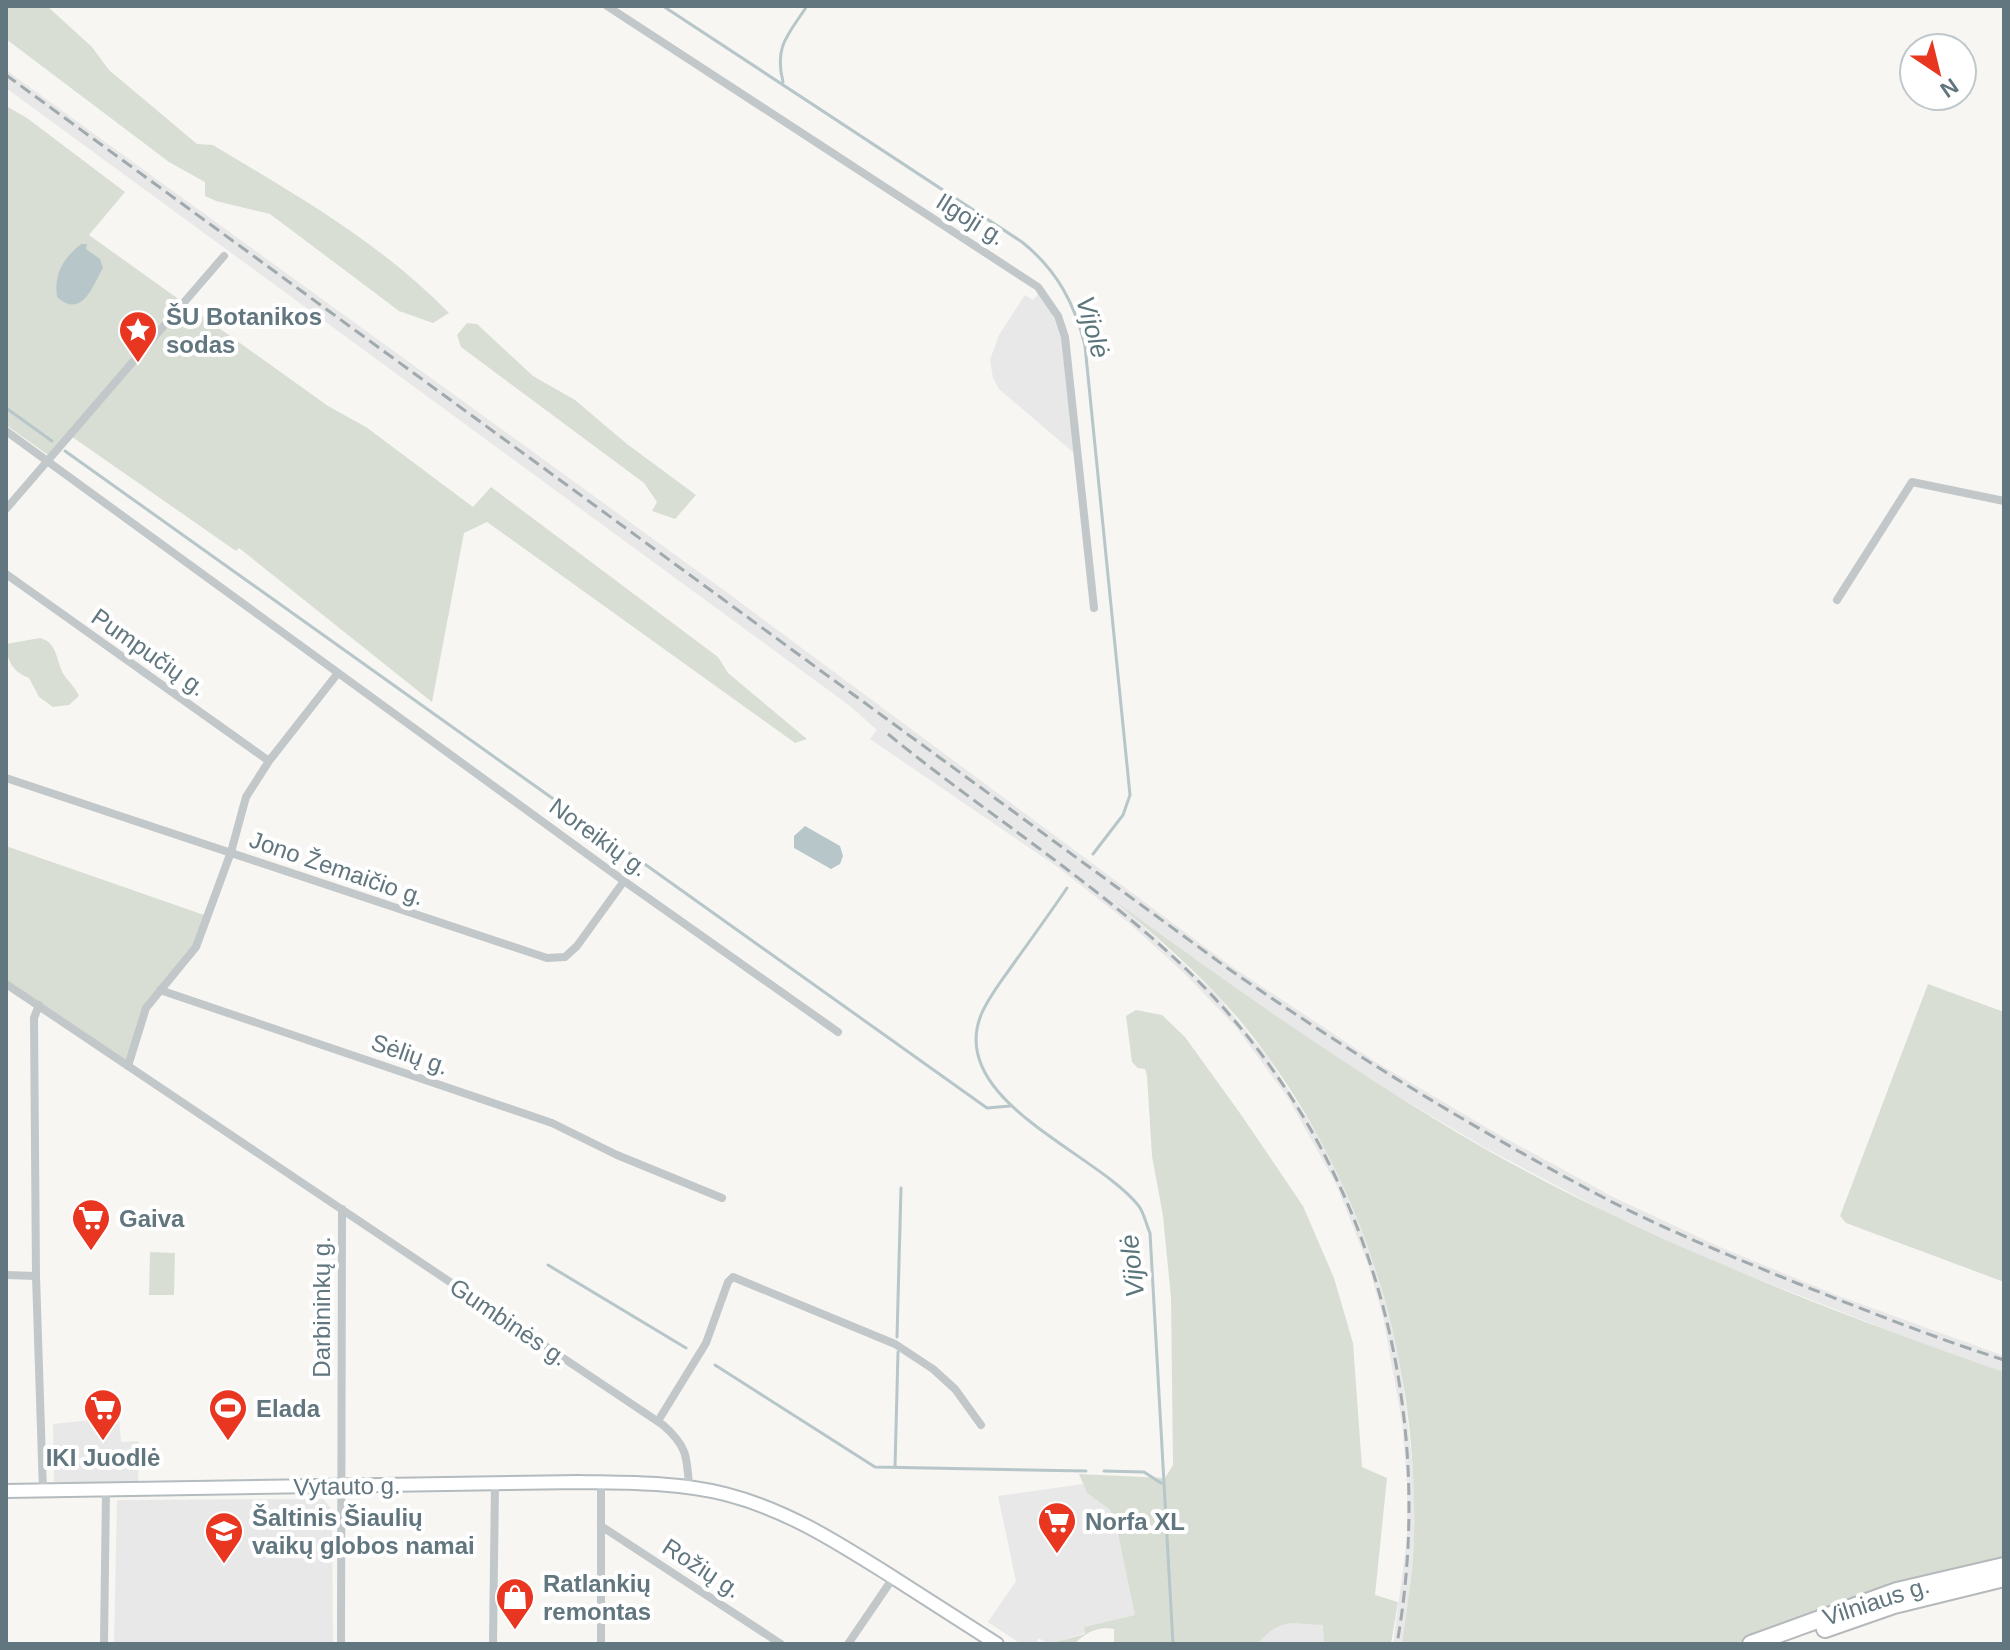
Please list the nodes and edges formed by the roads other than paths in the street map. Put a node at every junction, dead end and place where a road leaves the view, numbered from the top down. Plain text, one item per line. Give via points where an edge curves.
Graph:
1 (607, 6) edge
2 (224, 256) dead end
3 (6, 431) edge
4 (49, 461) junction
5 (2004, 501) edge
6 (6, 509) edge
7 (6, 574) edge
8 (1837, 600) dead end
9 (1094, 608) dead end
10 (338, 673) junction
11 (269, 761) junction
12 (6, 778) edge
13 (231, 852) junction
14 (624, 881) junction
15 (6, 984) edge
16 (160, 990) junction
17 (39, 1005) junction
18 (838, 1032) dead end
19 (128, 1066) junction
20 (722, 1198) dead end
21 (342, 1209) junction
22 (6, 1275) edge
23 (36, 1276) junction
24 (658, 1421) junction
25 (981, 1425) dead end
26 (601, 1482) junction
27 (495, 1483) junction
28 (341, 1486) junction
29 (689, 1487) junction
30 (106, 1490) junction
31 (6, 1491) edge
32 (43, 1491) junction
33 (601, 1526) junction
34 (2004, 1566) edge
35 (893, 1578) junction
36 (2004, 1578) edge
37 (104, 1644) edge
38 (341, 1644) edge
39 (493, 1644) edge
40 (601, 1644) edge
41 (781, 1644) edge
42 (848, 1644) edge
43 (997, 1644) edge
44 (1751, 1644) edge
45 (1781, 1644) edge

1 - 9 street, Ilgoji g. via 1038,287 1065,337
2 - 4 street
3 - 4 street, Noreikių g.
4 - 6 street
4 - 10 street, Noreikių g.
5 - 8 street via 1912,482
7 - 11 street, Pumpučių g.
10 - 11 street
10 - 14 street, Noreikių g.
11 - 13 street via 246,797
12 - 13 street, Jono Žemaičio g.
13 - 14 street, Jono Žemaičio g. via 547,958 565,957 577,946
13 - 16 street via 196,947
14 - 18 street, Noreikių g.
15 - 17 street, Gumbinės g.
16 - 19 street via 146,1008
16 - 20 street, Sėlių g. via 552,1123
17 - 19 street, Gumbinės g.
17 - 23 street via 34,1018
19 - 21 street, Gumbinės g.
21 - 24 street, Gumbinės g.
21 - 28 street, Darbininkų g.
22 - 23 street
23 - 32 street
24 - 25 street via 706,1343 733,1277 895,1344 955,1389
24 - 29 street, Gumbinės g. via 685,1451
26 - 27 main road, Vytauto g.
26 - 29 main road, Vytauto g.
26 - 33 street
27 - 28 main road, Vytauto g.
27 - 39 street
28 - 30 main road, Vytauto g.
28 - 38 street, Darbininkų g.
29 - 35 main road via 788,1515
30 - 32 main road, Vytauto g.
30 - 37 street
31 - 32 main road, Vytauto g.
33 - 40 street
33 - 41 street, Rožių g.
34 - 44 highway, Vilniaus g. via 1897,1591
35 - 42 street
35 - 43 main road
36 - 45 highway, Vilniaus g. via 1894,1605

